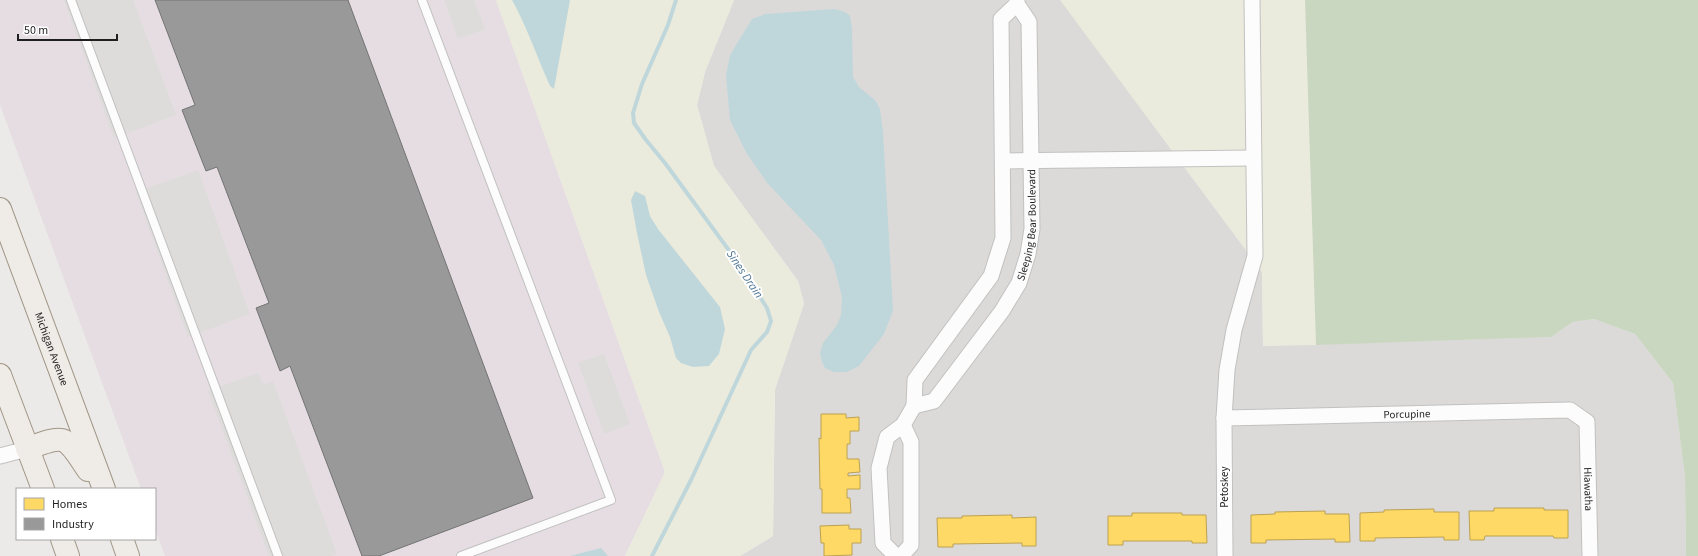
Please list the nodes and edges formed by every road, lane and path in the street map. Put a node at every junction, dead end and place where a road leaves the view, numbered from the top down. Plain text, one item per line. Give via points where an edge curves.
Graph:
1 (72, 0) edge
2 (422, 0) edge
3 (1252, 0) edge
4 (1017, 2) edge
5 (1253, 158) junction
6 (1003, 161) junction
7 (1032, 161) junction
8 (0, 209) edge
9 (0, 375) edge
10 (914, 406) junction
11 (1224, 418) junction
12 (1587, 422) joint
13 (903, 425) junction
14 (27, 448) junction
15 (0, 456) edge
16 (43, 488) edge
17 (102, 488) edge
18 (103, 488) edge
19 (62, 540) edge
20 (122, 540) edge
21 (68, 556) edge
22 (128, 556) edge
23 (278, 556) edge
24 (461, 556) edge
25 (896, 556) edge
26 (901, 556) edge
27 (1225, 556) edge
28 (1590, 556) edge

1 - 23 lane
2 - 24 lane via 611,500
3 - 5 street, Petoskey
4 - 6 street, Sleeping Bear Boulevard via 1001,19
4 - 7 street, Sleeping Bear Boulevard via 1029,22
5 - 7 street
5 - 11 street, Petoskey via 1255,256 1234,330 1227,370
6 - 7 street
6 - 10 street, Sleeping Bear Boulevard via 1003,238 998,258 991,276 915,380
7 - 10 street, Sleeping Bear Boulevard via 1032,229 1019,283 1002,311 934,401
8 - 18 main road, Michigan Avenue
9 - 14 main road
10 - 13 street, Sleeping Bear Boulevard
11 - 12 street, Porcupine via 1570,410
11 - 27 street, Petoskey
12 - 28 street, Hiawatha
13 - 25 street, Sleeping Bear Boulevard via 887,437 879,468 883,543
13 - 26 street via 911,442 910,545
14 - 15 street
14 - 16 main road
14 - 17 main road via 52,439 62,439 71,445
19 - 21 main road
20 - 22 main road

